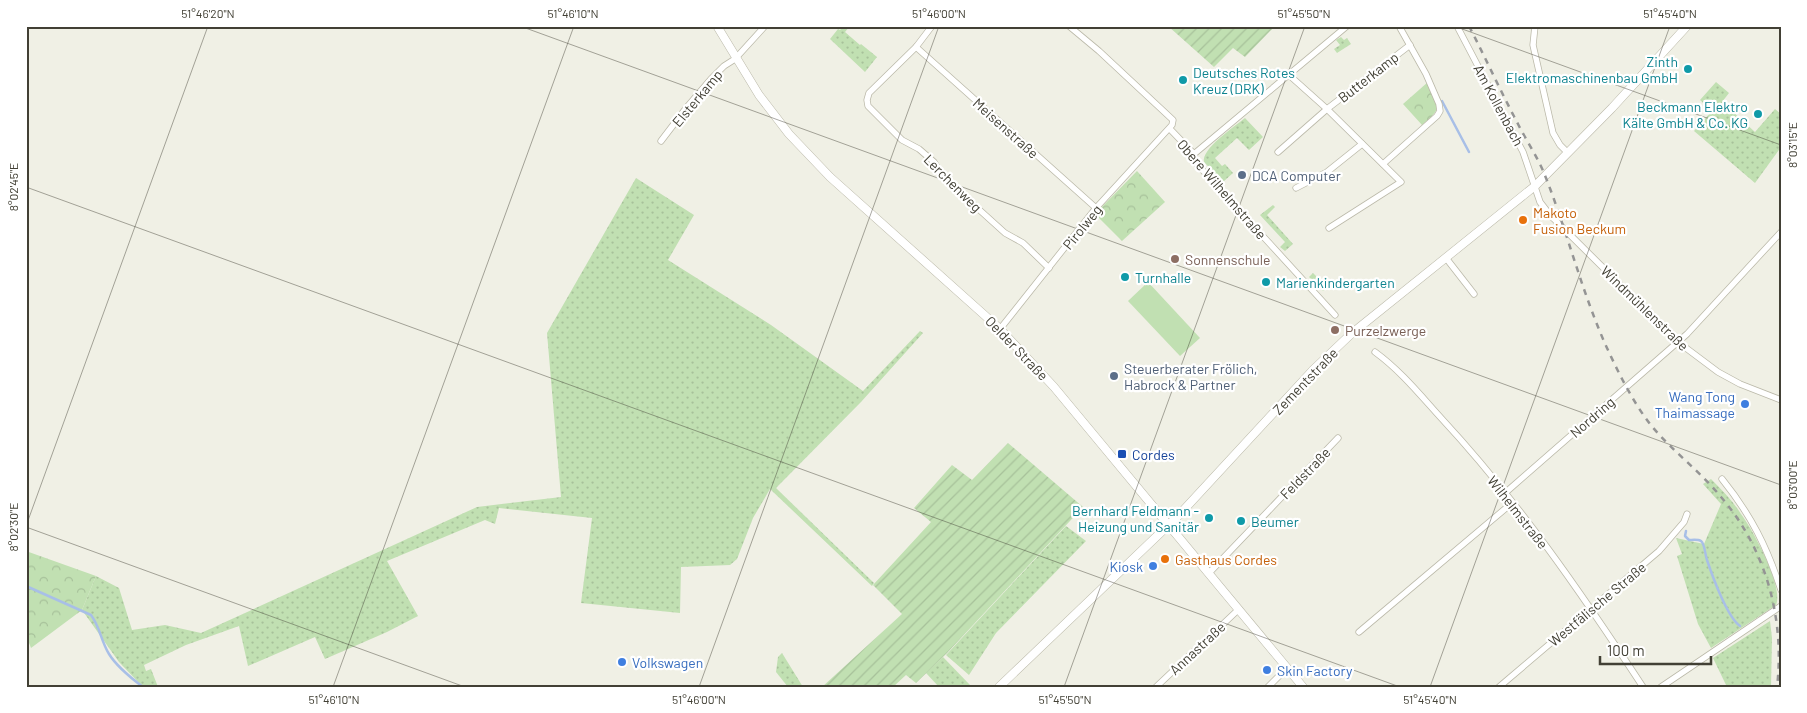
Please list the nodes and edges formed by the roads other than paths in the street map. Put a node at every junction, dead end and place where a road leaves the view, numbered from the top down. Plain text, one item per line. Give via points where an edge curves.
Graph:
1 (716, 26) edge
2 (765, 26) edge
3 (1069, 26) edge
4 (1346, 26) edge
5 (1399, 26) edge
6 (1457, 26) edge
7 (1535, 26) edge
8 (1687, 26) edge
9 (931, 27) edge
10 (1410, 44) junction
11 (916, 47) junction
12 (735, 59) junction
13 (1289, 75) junction
14 (1327, 109) junction
15 (1170, 130) junction
16 (662, 142) dead end
17 (1362, 144) junction
18 (1278, 152) dead end
19 (1568, 153) junction
20 (1194, 154) junction
21 (1383, 164) junction
22 (1535, 186) junction
23 (1296, 188) dead end
24 (1096, 208) junction
25 (1329, 228) dead end
26 (1781, 232) edge
27 (1446, 258) junction
28 (1049, 268) junction
29 (1474, 294) dead end
30 (1335, 315) dead end
31 (1000, 329) junction
32 (1678, 342) junction
33 (1376, 352) dead end
34 (1781, 400) edge
35 (1338, 438) dead end
36 (1722, 480) dead end
37 (1505, 493) junction
38 (1512, 503) junction
39 (1687, 514) dead end
40 (1169, 525) junction
41 (1209, 573) junction
42 (1781, 590) edge
43 (1781, 606) edge
44 (1239, 609) junction
45 (1592, 609) junction
46 (1359, 632) dead end
47 (1287, 668) junction
48 (999, 687) edge
49 (1156, 687) edge
50 (1268, 687) edge
51 (1303, 687) edge
52 (1499, 687) edge
53 (1643, 687) edge
54 (1661, 687) edge

1 - 12 street, Oelder Straße
2 - 12 street, Elsterkamp
3 - 15 street, Obere Wilhelmstraße via 1173,120
4 - 13 street
5 - 10 street, Butterkamp
6 - 22 street, Am Kollenbach via 1523,152
7 - 19 street via 1533,46 1553,133
8 - 19 street, Zementstraße
9 - 11 street, Lerchenweg
10 - 14 street, Butterkamp
10 - 21 street, Butterkamp via 1426,74 1440,112
11 - 24 street, Meisenstraße
11 - 28 street, Lerchenweg via 869,93 868,106 902,140 919,148 934,162 943,177 1005,233 1024,243
12 - 16 street, Elsterkamp via 724,66 687,107
12 - 31 street, Oelder Straße via 771,111 809,157
13 - 14 street, Butterkamp
13 - 20 street
14 - 17 street, Butterkamp
14 - 18 street, Butterkamp
15 - 20 street, Obere Wilhelmstraße
15 - 24 street, Pirolweg
17 - 21 street, Butterkamp
17 - 23 street via 1327,172
19 - 22 street, Zementstraße
20 - 30 street, Obere Wilhelmstraße via 1196,163
21 - 25 street, Butterkamp via 1400,182
22 - 27 street, Zementstraße
22 - 32 street, Windmühlenstraße via 1540,202 1550,215
24 - 28 street, Pirolweg
26 - 32 street, Nordring
27 - 29 street
27 - 40 street, Zementstraße via 1351,334 1313,370
28 - 31 street, Pirolweg
31 - 40 street, Oelder Straße via 1054,387
32 - 34 street, Windmühlenstraße via 1718,372
32 - 37 street, Nordring
33 - 37 street, Wilhelmstraße via 1440,416
35 - 41 street, Feldstraße
36 - 42 street via 1744,507 1766,547
37 - 38 street, Wilhelmstraße
38 - 45 street, Wilhelmstraße
38 - 46 street
39 - 45 street, Westfälische Straße via 1660,551
40 - 41 street, Oelder Straße
40 - 48 street, Zementstraße
41 - 44 street, Oelder Straße
43 - 54 street
44 - 47 street, Oelder Straße
44 - 49 street, Annastraße
45 - 52 street, Westfälische Straße
45 - 53 street, Wilhelmstraße
47 - 50 street
47 - 51 street, Oelder Straße

